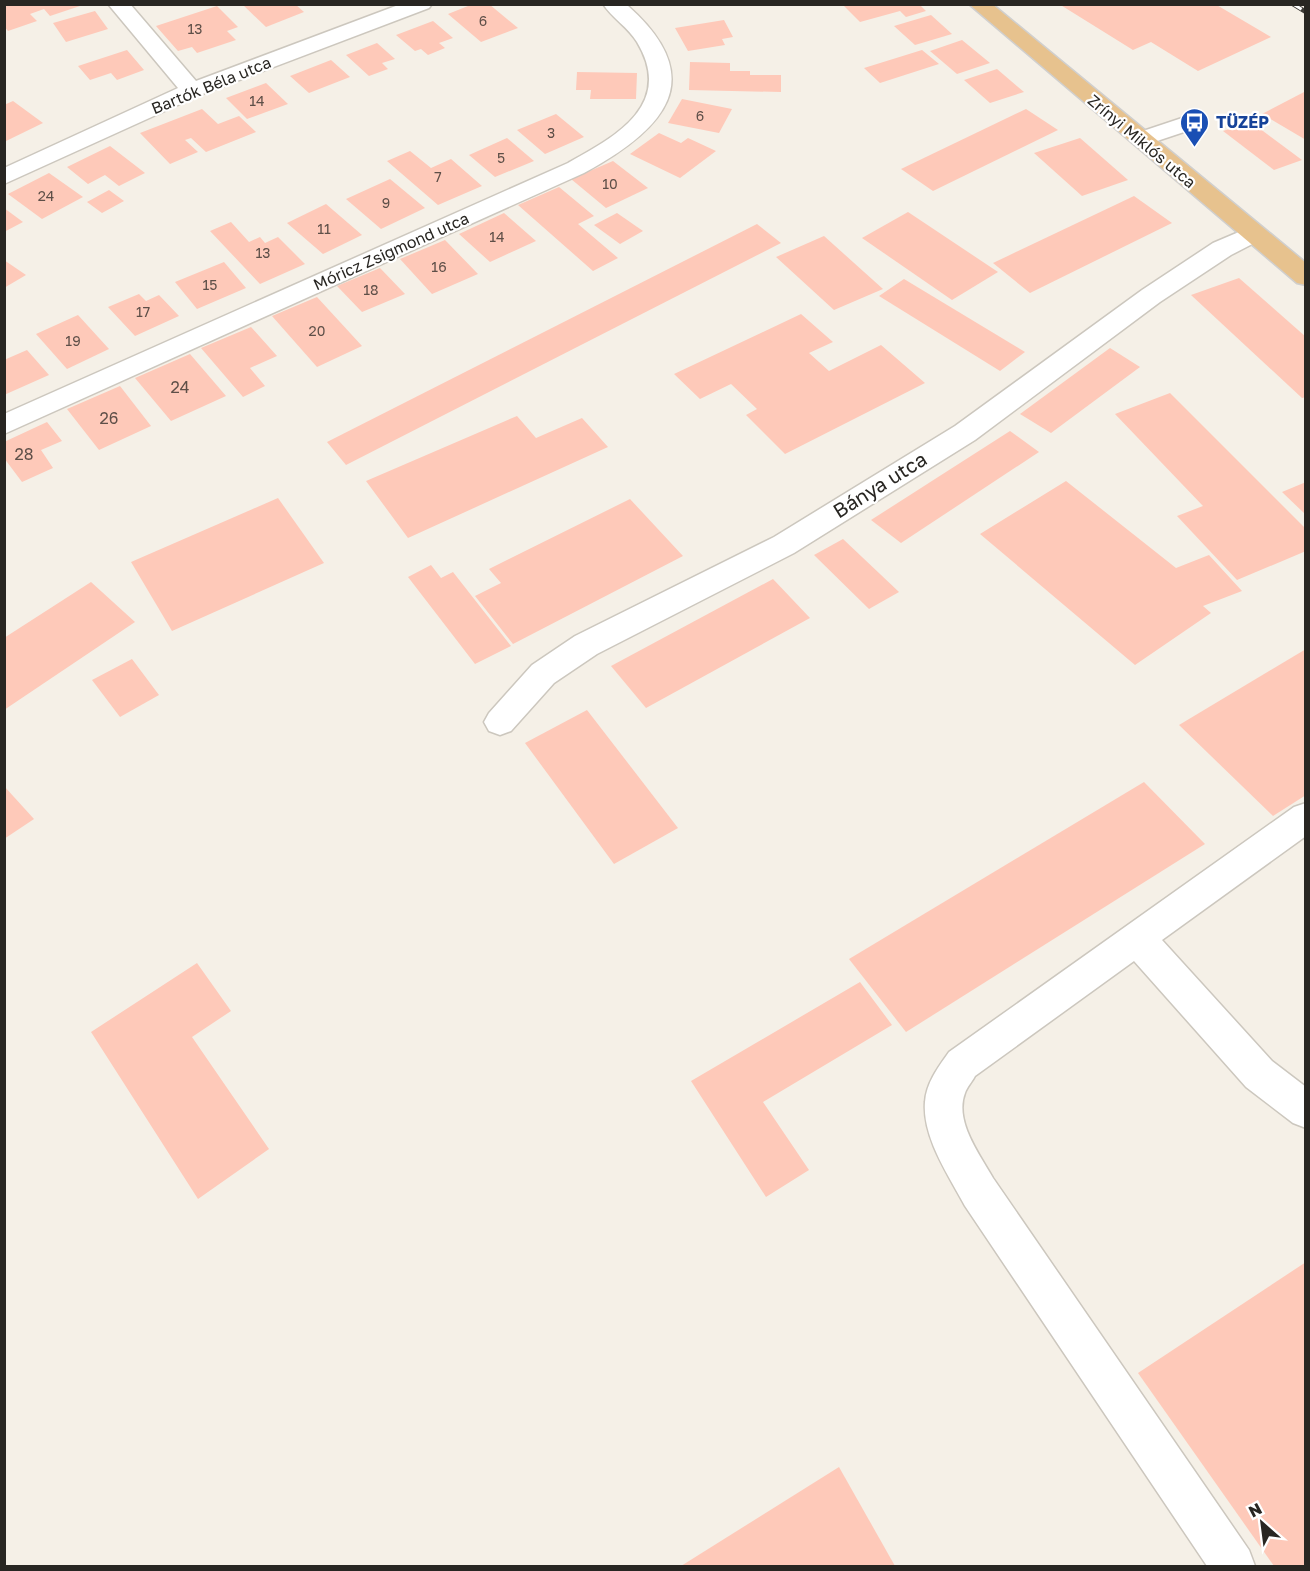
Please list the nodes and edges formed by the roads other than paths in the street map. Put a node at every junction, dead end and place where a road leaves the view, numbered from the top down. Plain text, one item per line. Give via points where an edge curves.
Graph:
1 (118, 4) edge
2 (422, 4) edge
3 (613, 4) edge
4 (979, 4) edge
5 (192, 90) junction
6 (1185, 124) dead end
7 (1142, 139) junction
8 (4, 177) edge
9 (1253, 234) junction
10 (1305, 277) edge
11 (4, 425) edge
12 (500, 722) dead end
13 (1305, 818) edge
14 (1137, 938) junction
15 (1305, 1110) edge
16 (1233, 1566) edge

1 - 5 street
2 - 5 street, Bartók Béla utca
3 - 11 street, Móricz Zsigmond utca via 643,34 660,69 658,102 651,114 622,140 576,168
4 - 7 main road, Zrínyi Miklós utca
5 - 8 street, Bartók Béla utca
6 - 7 street
7 - 9 main road, Zrínyi Miklós utca
9 - 10 main road, Zrínyi Miklós utca
9 - 12 street, Bánya utca via 1222,249 1151,296 965,433 784,545 586,645 543,674
13 - 14 street
14 - 15 street via 1259,1074
14 - 16 street via 962,1064 946,1089 945,1120 979,1192

